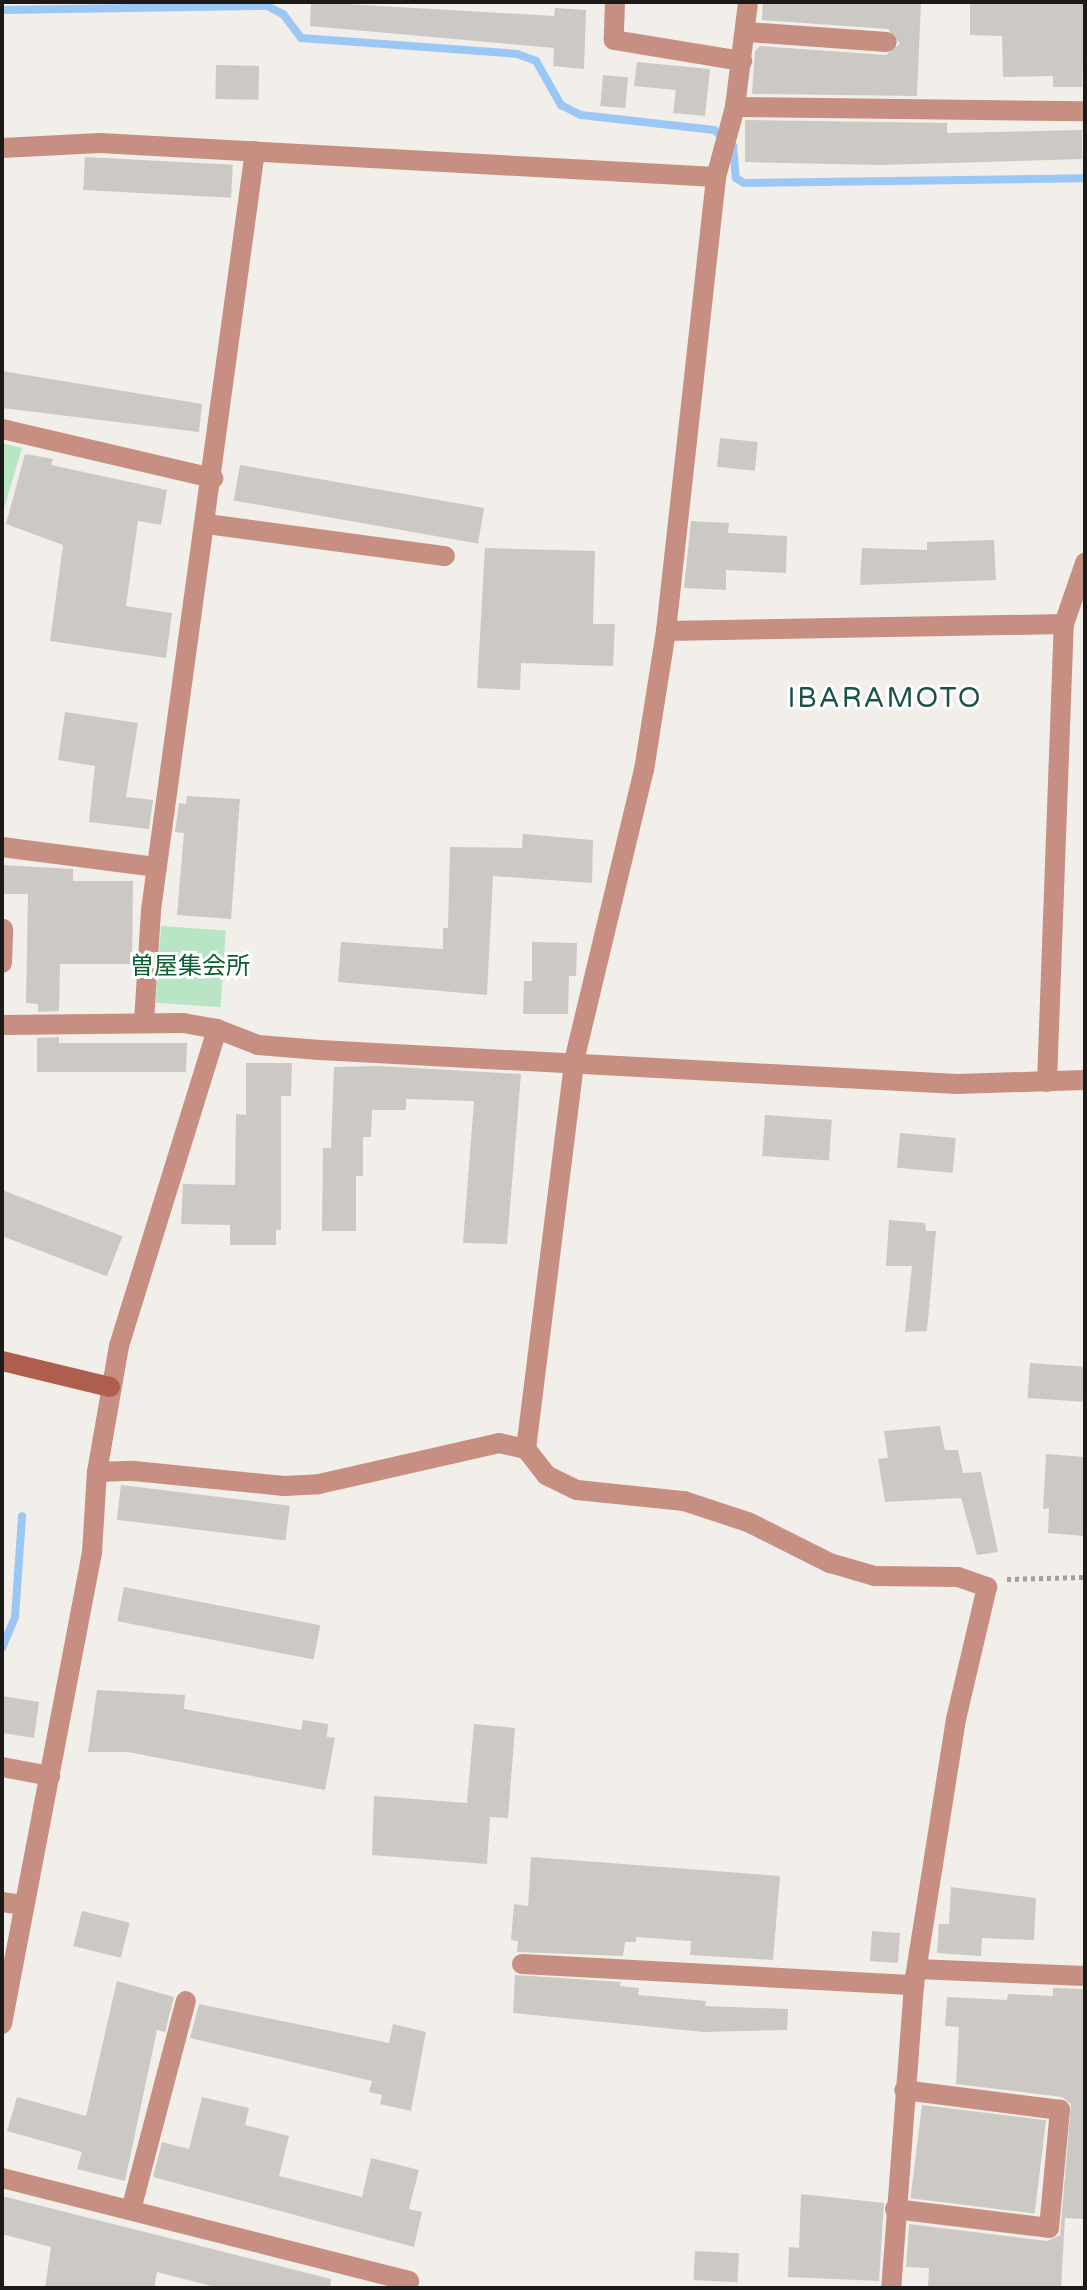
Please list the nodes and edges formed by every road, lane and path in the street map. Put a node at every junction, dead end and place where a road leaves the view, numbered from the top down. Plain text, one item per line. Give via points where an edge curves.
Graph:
1 (615, 2) edge
2 (748, 2) edge
3 (747, 32) junction
4 (887, 42) dead end
5 (742, 61) junction
6 (1085, 111) edge
7 (732, 117) junction
8 (2, 148) edge
9 (255, 151) junction
10 (716, 177) junction
11 (2, 429) edge
12 (213, 478) junction
13 (207, 524) junction
14 (445, 556) dead end
15 (1085, 563) edge
16 (1064, 624) junction
17 (666, 631) junction
18 (2, 847) edge
19 (157, 867) junction
20 (3, 929) edge
21 (2, 963) edge
22 (144, 1022) junction
23 (2, 1025) edge
24 (217, 1029) junction
25 (574, 1061) junction
26 (1085, 1080) edge
27 (1047, 1082) junction
28 (2, 1361) edge
29 (110, 1387) junction
30 (526, 1449) junction
31 (97, 1472) junction
32 (1085, 1577) edge
33 (987, 1587) junction
34 (2, 1767) edge
35 (50, 1776) junction
36 (2, 1902) edge
37 (24, 1905) junction
38 (522, 1964) dead end
39 (1085, 1976) edge
40 (915, 1977) junction
41 (186, 2001) dead end
42 (2, 2024) edge
43 (904, 2090) junction
44 (2, 2178) edge
45 (895, 2209) junction
46 (131, 2210) junction
47 (409, 2281) dead end
48 (891, 2288) edge

1 - 5 street via 614,40
2 - 3 street
3 - 4 street
3 - 5 street
5 - 7 street
6 - 7 street
7 - 10 street
8 - 9 street via 100,143
9 - 10 street
9 - 12 street
10 - 17 street
11 - 12 street
12 - 13 street
13 - 14 street
13 - 19 street
15 - 16 street
16 - 17 street
16 - 27 street
17 - 25 street via 644,770
18 - 19 street
19 - 22 street
20 - 21 street
22 - 23 street
22 - 24 street
24 - 25 street via 258,1045
24 - 29 street
25 - 27 street via 957,1084
25 - 30 street
26 - 27 street
28 - 29 street
29 - 31 street
30 - 31 street via 499,1443 319,1484 284,1486
30 - 33 street via 546,1475 577,1490 684,1501 748,1522 830,1563 875,1576 958,1577
31 - 35 street via 92,1553
32 - 33 path via 1015,1576
33 - 40 street via 953,1734
34 - 35 street
35 - 37 street
36 - 37 street
37 - 42 street
38 - 40 street
39 - 40 street
40 - 43 street
41 - 46 street
43 - 45 street
43 - 45 street via 1060,2110 1049,2228
44 - 46 street
45 - 48 street
46 - 47 street

